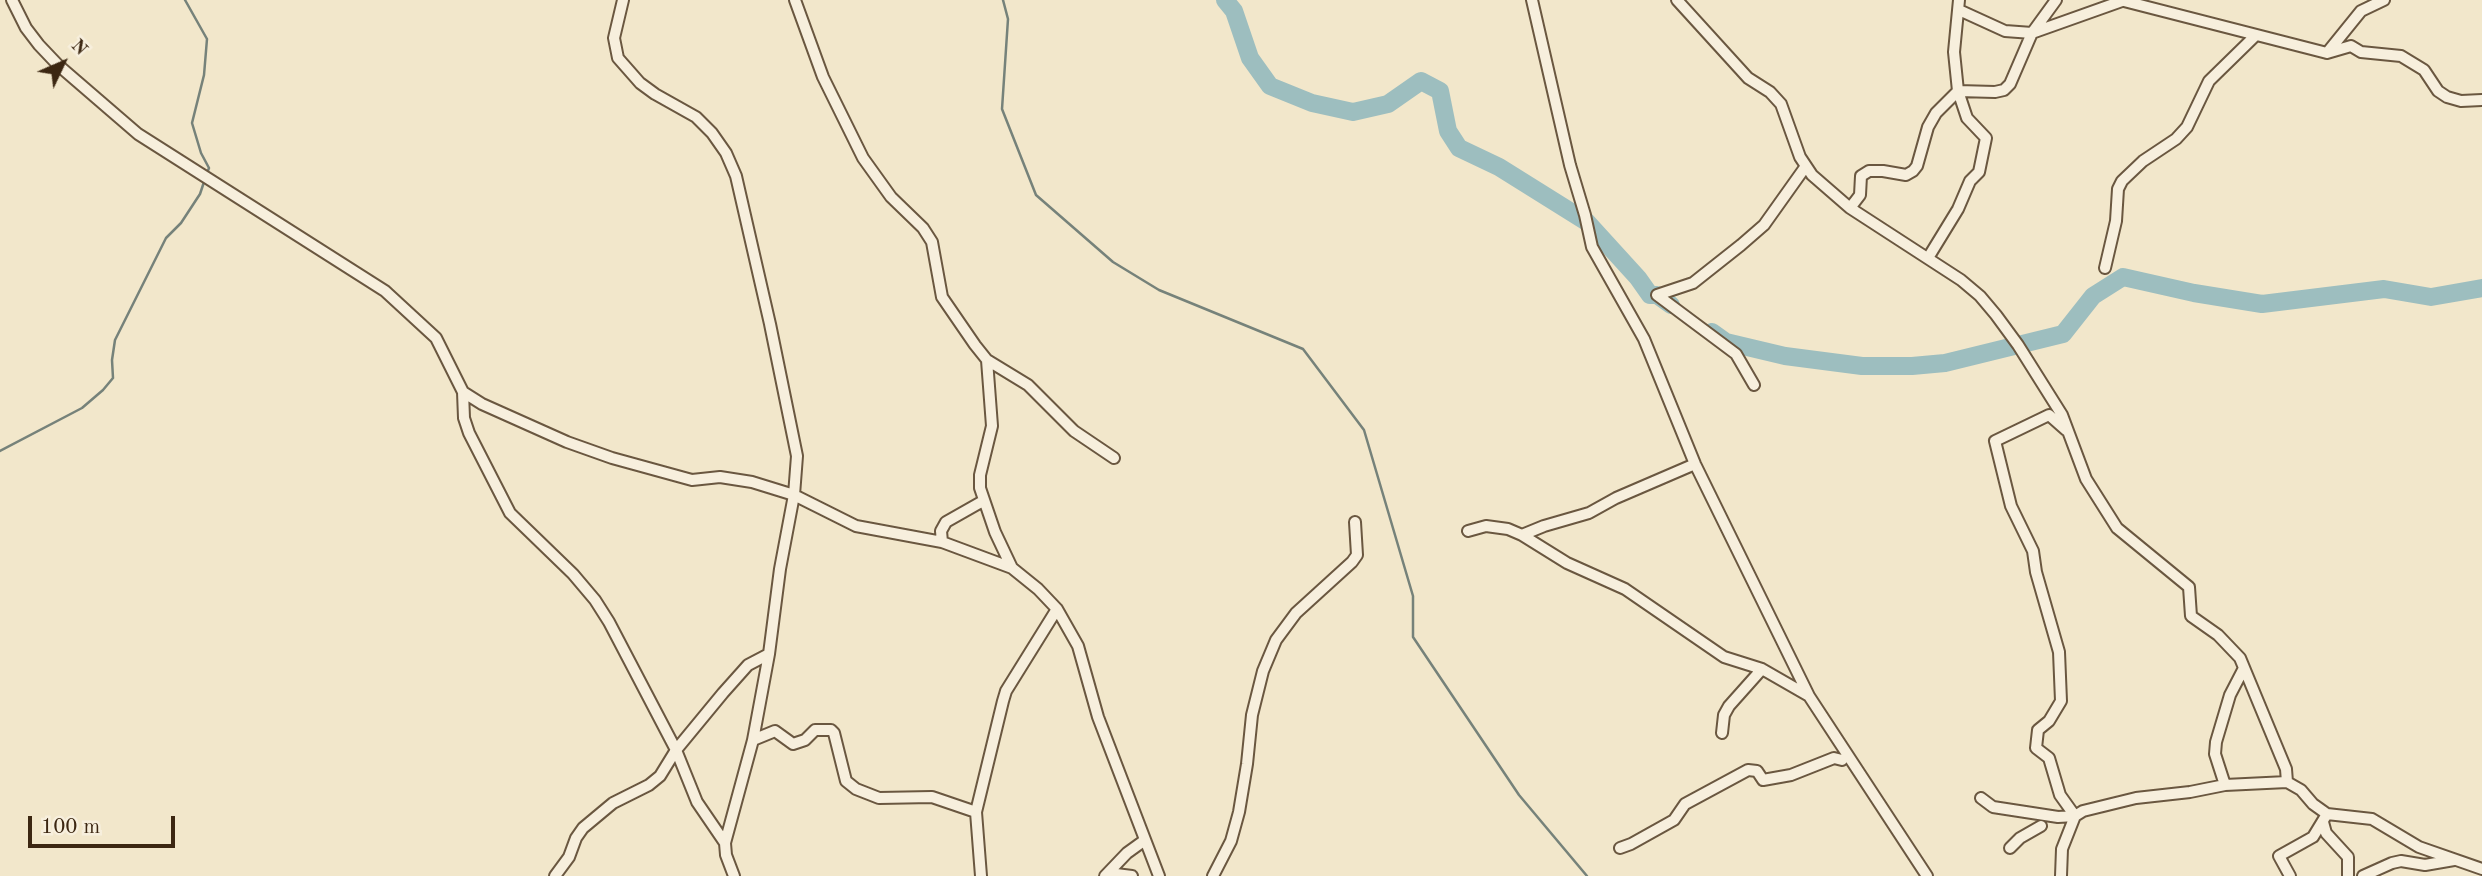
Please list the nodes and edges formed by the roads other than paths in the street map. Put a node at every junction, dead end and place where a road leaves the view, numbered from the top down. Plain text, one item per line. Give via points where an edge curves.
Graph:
1 (12, 0) edge
2 (623, 0) edge
3 (794, 0) edge
4 (1532, 0) edge
5 (1677, 0) edge
6 (2056, 0) edge
7 (2121, 0) edge
8 (2384, 0) edge
9 (1959, 3) edge
10 (2032, 33) junction
11 (2255, 36) junction
12 (2327, 53) junction
13 (1958, 91) junction
14 (2482, 100) edge
15 (1806, 166) junction
16 (1850, 208) junction
17 (1928, 258) junction
18 (2105, 268) dead end
19 (987, 360) junction
20 (1754, 385) dead end
21 (463, 392) junction
22 (2070, 434) junction
23 (1114, 458) dead end
24 (1695, 464) junction
25 (794, 495) junction
26 (983, 501) junction
27 (1355, 522) dead end
28 (1468, 531) dead end
29 (1522, 535) junction
30 (942, 542) junction
31 (1012, 569) junction
32 (1057, 609) junction
33 (769, 654) junction
34 (2244, 668) junction
35 (1762, 669) junction
36 (1809, 696) junction
37 (1722, 733) dead end
38 (752, 740) junction
39 (676, 750) junction
40 (1842, 760) dead end
41 (2287, 782) junction
42 (2225, 785) junction
43 (1982, 798) dead end
44 (976, 812) junction
45 (2075, 816) junction
46 (2325, 818) junction
47 (2041, 826) dead end
48 (1145, 840) junction
49 (725, 843) junction
50 (1620, 848) dead end
51 (2010, 848) dead end
52 (2457, 859) junction
53 (2481, 867) edge
54 (1106, 875) edge
55 (555, 876) edge
56 (734, 876) edge
57 (981, 876) edge
58 (1132, 876) edge
59 (1159, 876) edge
60 (1213, 876) edge
61 (1927, 876) edge
62 (2060, 876) edge
63 (2290, 876) edge
64 (2348, 876) edge
65 (2363, 876) edge

1 - 21 street via 39,45 138,134 385,291 436,338
2 - 25 street via 614,38 618,58 640,83 696,117 712,133 736,176 797,456
3 - 19 street via 863,158 883,188 932,242 942,296
4 - 24 street via 1592,247 1644,339
5 - 15 street via 1748,78 1781,104
6 - 10 street
7 - 10 street
7 - 11 street
8 - 12 street via 2361,11
9 - 10 street via 2005,31
9 - 13 street via 1954,52
10 - 13 street via 2015,76 2004,90
11 - 12 street
11 - 18 street via 2209,81 2187,127 2176,139 2122,181
12 - 14 street via 2351,46 2361,52 2401,56 2424,70 2447,97
13 - 16 street via 1928,127 1917,166 1906,175 1869,171 1861,176 1860,195
13 - 17 street via 1967,118 1986,138 1979,172
15 - 16 street
15 - 20 street via 1764,225 1741,245 1693,283 1657,295 1736,354
16 - 17 street
17 - 22 street via 1980,296 1996,315
19 - 23 street via 1028,386 1074,431
19 - 26 street via 992,426 980,475
21 - 25 street via 527,426 612,458 692,480 732,477
21 - 39 street via 469,433 510,513 595,600
22 - 34 street via 2086,479 2117,528 2189,587 2191,616 2218,635
22 - 45 street via 2049,415 1995,441 2011,506 2033,551 2059,652 2061,701 2038,730 2036,748 2049,758 2060,795
24 - 29 street via 1589,513
24 - 36 street
25 - 30 street via 856,526
25 - 33 street
26 - 30 street via 946,522
26 - 31 street
27 - 60 street via 1357,555 1296,613 1276,640 1263,671 1239,812 1231,841
28 - 29 street via 1486,526
29 - 35 street via 1567,563 1625,589 1724,657
30 - 31 street
31 - 32 street
32 - 44 street via 1006,691
32 - 48 street via 1078,646 1098,717
33 - 38 street
33 - 39 street via 748,666
34 - 41 street via 2286,769
34 - 42 street via 2230,695 2216,742
35 - 36 street
35 - 37 street via 1729,706
36 - 61 street
38 - 44 street via 775,731 793,744 827,728 834,733 846,781 856,789 879,798 932,797
38 - 49 street
39 - 49 street via 697,802
39 - 55 street via 665,770 649,785 613,803 583,828
40 - 50 street via 1834,758 1791,775 1763,780 1757,771 1748,770 1685,804 1674,820
41 - 42 street
41 - 46 street via 2301,790
42 - 45 street via 2123,800
43 - 45 street via 1993,807 2049,817
44 - 57 street
45 - 62 street via 2062,849
46 - 52 street via 2372,819 2419,847
46 - 63 street via 2313,837 2279,856
46 - 64 street via 2326,832 2348,857
47 - 51 street
48 - 54 street
48 - 59 street
49 - 56 street
52 - 53 street
52 - 65 street via 2425,865 2401,861
54 - 58 street

